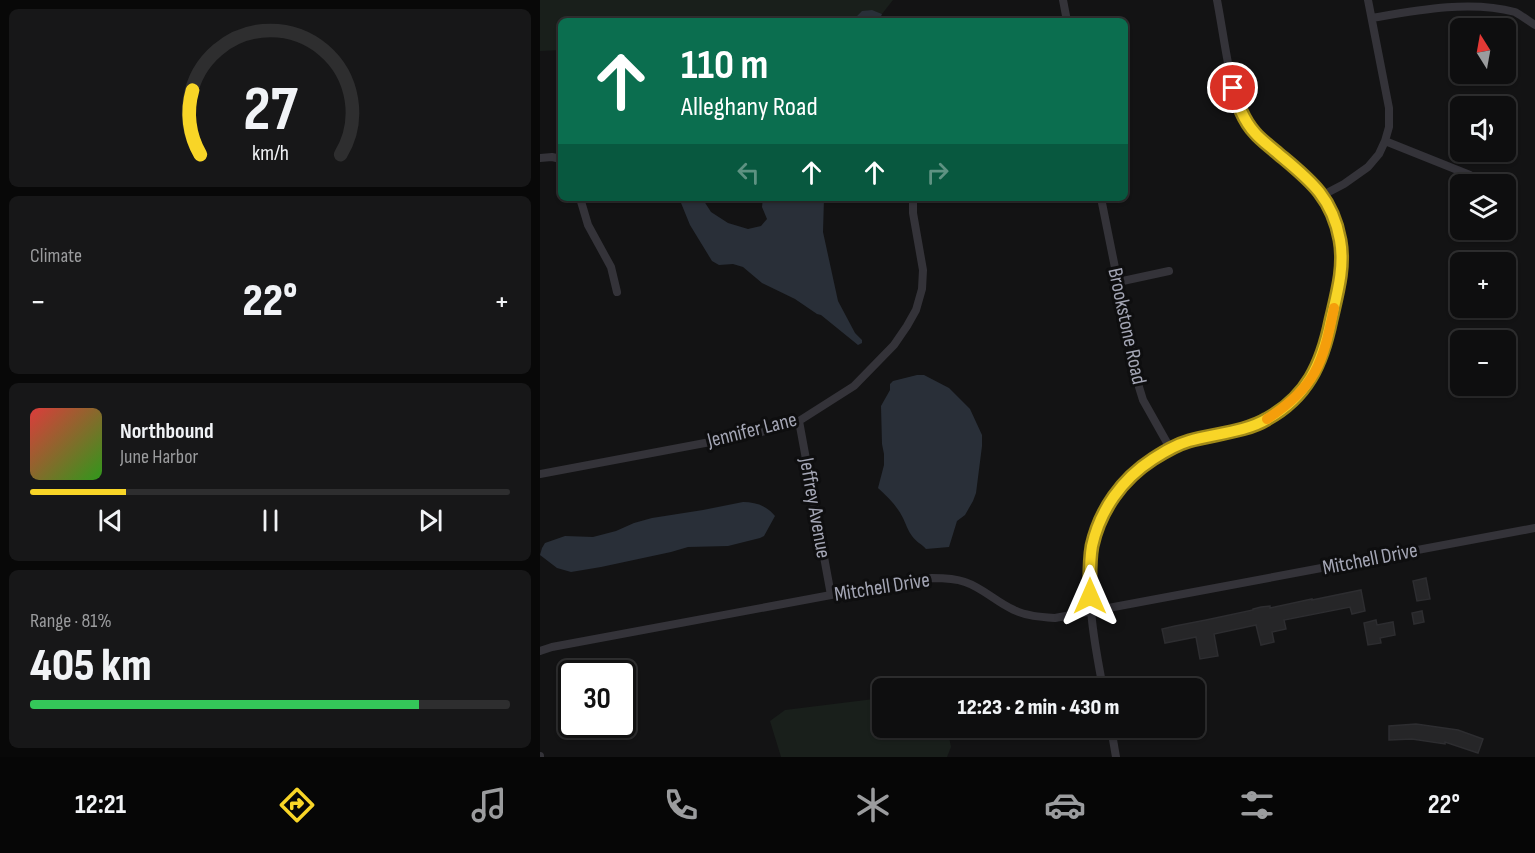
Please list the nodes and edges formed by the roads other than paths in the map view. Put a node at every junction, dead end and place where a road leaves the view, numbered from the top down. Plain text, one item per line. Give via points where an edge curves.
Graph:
1 (1063, 0) edge
2 (1217, 0) edge
3 (1368, 0) edge
4 (1066, 18) edge
5 (1372, 18) junction
6 (1535, 25) edge
7 (1385, 141) junction
8 (540, 158) edge
9 (558, 158) edge
10 (1468, 174) edge
11 (1323, 195) junction
12 (581, 201) edge
13 (913, 201) edge
14 (1102, 201) edge
15 (1169, 271) dead end
16 (1118, 282) junction
17 (617, 292) dead end
18 (799, 421) junction
19 (1170, 448) junction
20 (540, 474) edge
21 (1535, 528) edge
22 (831, 595) junction
23 (1091, 611) junction
24 (540, 651) edge
25 (1101, 678) edge
26 (1112, 738) edge
27 (1116, 757) edge

1 - 4 street
2 - 11 street via 1233,88 1244,118 1255,133
3 - 5 street
5 - 6 street via 1472,2 1495,5
5 - 7 street via 1389,108
7 - 10 street
7 - 11 street via 1368,167
8 - 9 street
11 - 19 street via 1340,239 1341,266 1328,337 1314,374 1301,393 1266,420
12 - 17 street via 588,225 611,267
13 - 18 street, Jennifer Lane via 923,270 916,310 894,345 854,386
14 - 16 street, Brookstone Road
15 - 16 street
16 - 19 street, Brookstone Road via 1143,400
18 - 20 street, Jennifer Lane via 758,433
18 - 22 street, Jeffrey Avenue
19 - 23 street via 1138,469 1103,514 1092,547
21 - 23 street, Mitchell Drive
22 - 23 street, Mitchell Drive via 946,578 984,590 1014,610 1039,617
22 - 24 street, Mitchell Drive
23 - 25 street
26 - 27 street

